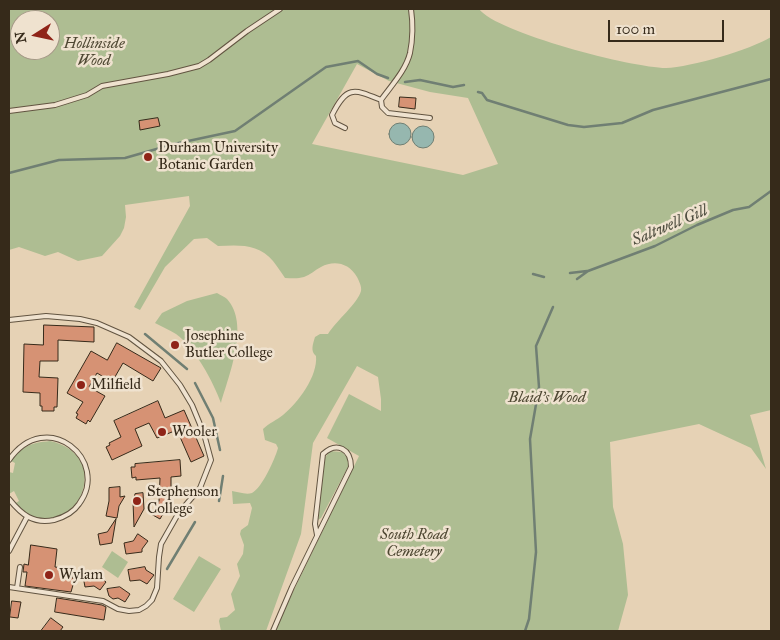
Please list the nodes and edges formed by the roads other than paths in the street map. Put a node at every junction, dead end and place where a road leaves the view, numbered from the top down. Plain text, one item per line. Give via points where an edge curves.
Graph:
1 (280, 9) edge
2 (411, 9) edge
3 (381, 100) junction
4 (9, 111) edge
5 (430, 118) dead end
6 (345, 128) dead end
7 (9, 320) edge
8 (9, 460) edge
9 (9, 499) edge
10 (27, 517) junction
11 (317, 535) junction
12 (9, 551) edge
13 (20, 567) dead end
14 (9, 587) edge
15 (17, 588) junction
16 (272, 631) edge

1 - 4 lane via 199,66 102,86 55,106
2 - 3 lane via 410,54
3 - 5 lane via 388,113
3 - 6 lane via 360,92 348,93 332,115 335,123
7 - 15 lane via 46,316 80,319 129,337 161,361 180,385 204,434 211,460 200,488 178,514 161,544 157,588 146,606 129,611 103,601
8 - 10 lane via 20,446 46,437 65,442 85,463 87,487 75,509 63,518 45,522
9 - 10 lane
10 - 12 lane
11 - 11 lane via 351,467 348,454 338,447 323,454 315,524
11 - 16 lane
13 - 15 lane
14 - 15 lane

